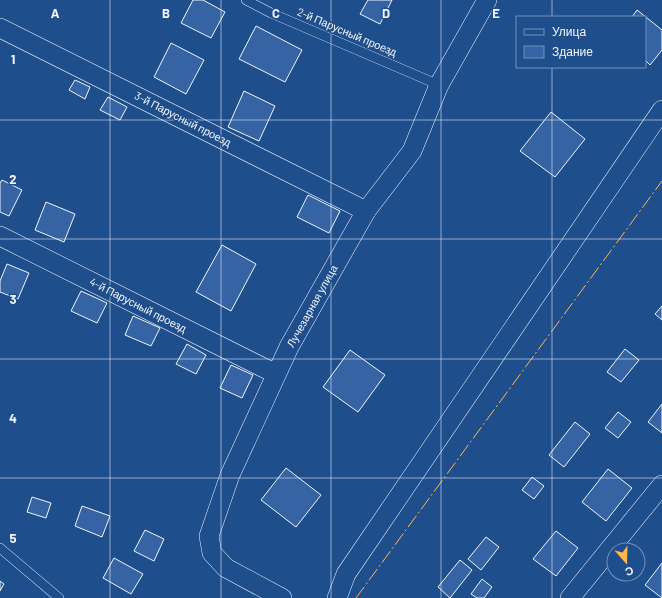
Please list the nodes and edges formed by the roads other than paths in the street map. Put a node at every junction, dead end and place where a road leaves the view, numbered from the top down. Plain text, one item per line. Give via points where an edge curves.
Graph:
1 (246, 0) edge
2 (487, 0) edge
3 (0, 28) edge
4 (439, 85) junction
5 (662, 110) edge
6 (366, 211) junction
7 (0, 236) edge
8 (276, 374) junction
9 (662, 485) edge
10 (0, 548) edge
11 (58, 598) edge
12 (282, 598) edge
13 (337, 598) edge
14 (570, 598) edge

1 - 4 lane, 2-й Парусный проезд
2 - 4 street, Лучезарная улица
3 - 6 street, 3-й Парусный проезд
4 - 6 street, Лучезарная улица via 412,151
5 - 13 street via 346,574
6 - 8 street, Лучезарная улица
7 - 8 street, 4-й Парусный проезд
8 - 12 street, Лучезарная улица via 230,475 209,536 212,553 226,568
9 - 14 street
10 - 11 lane

